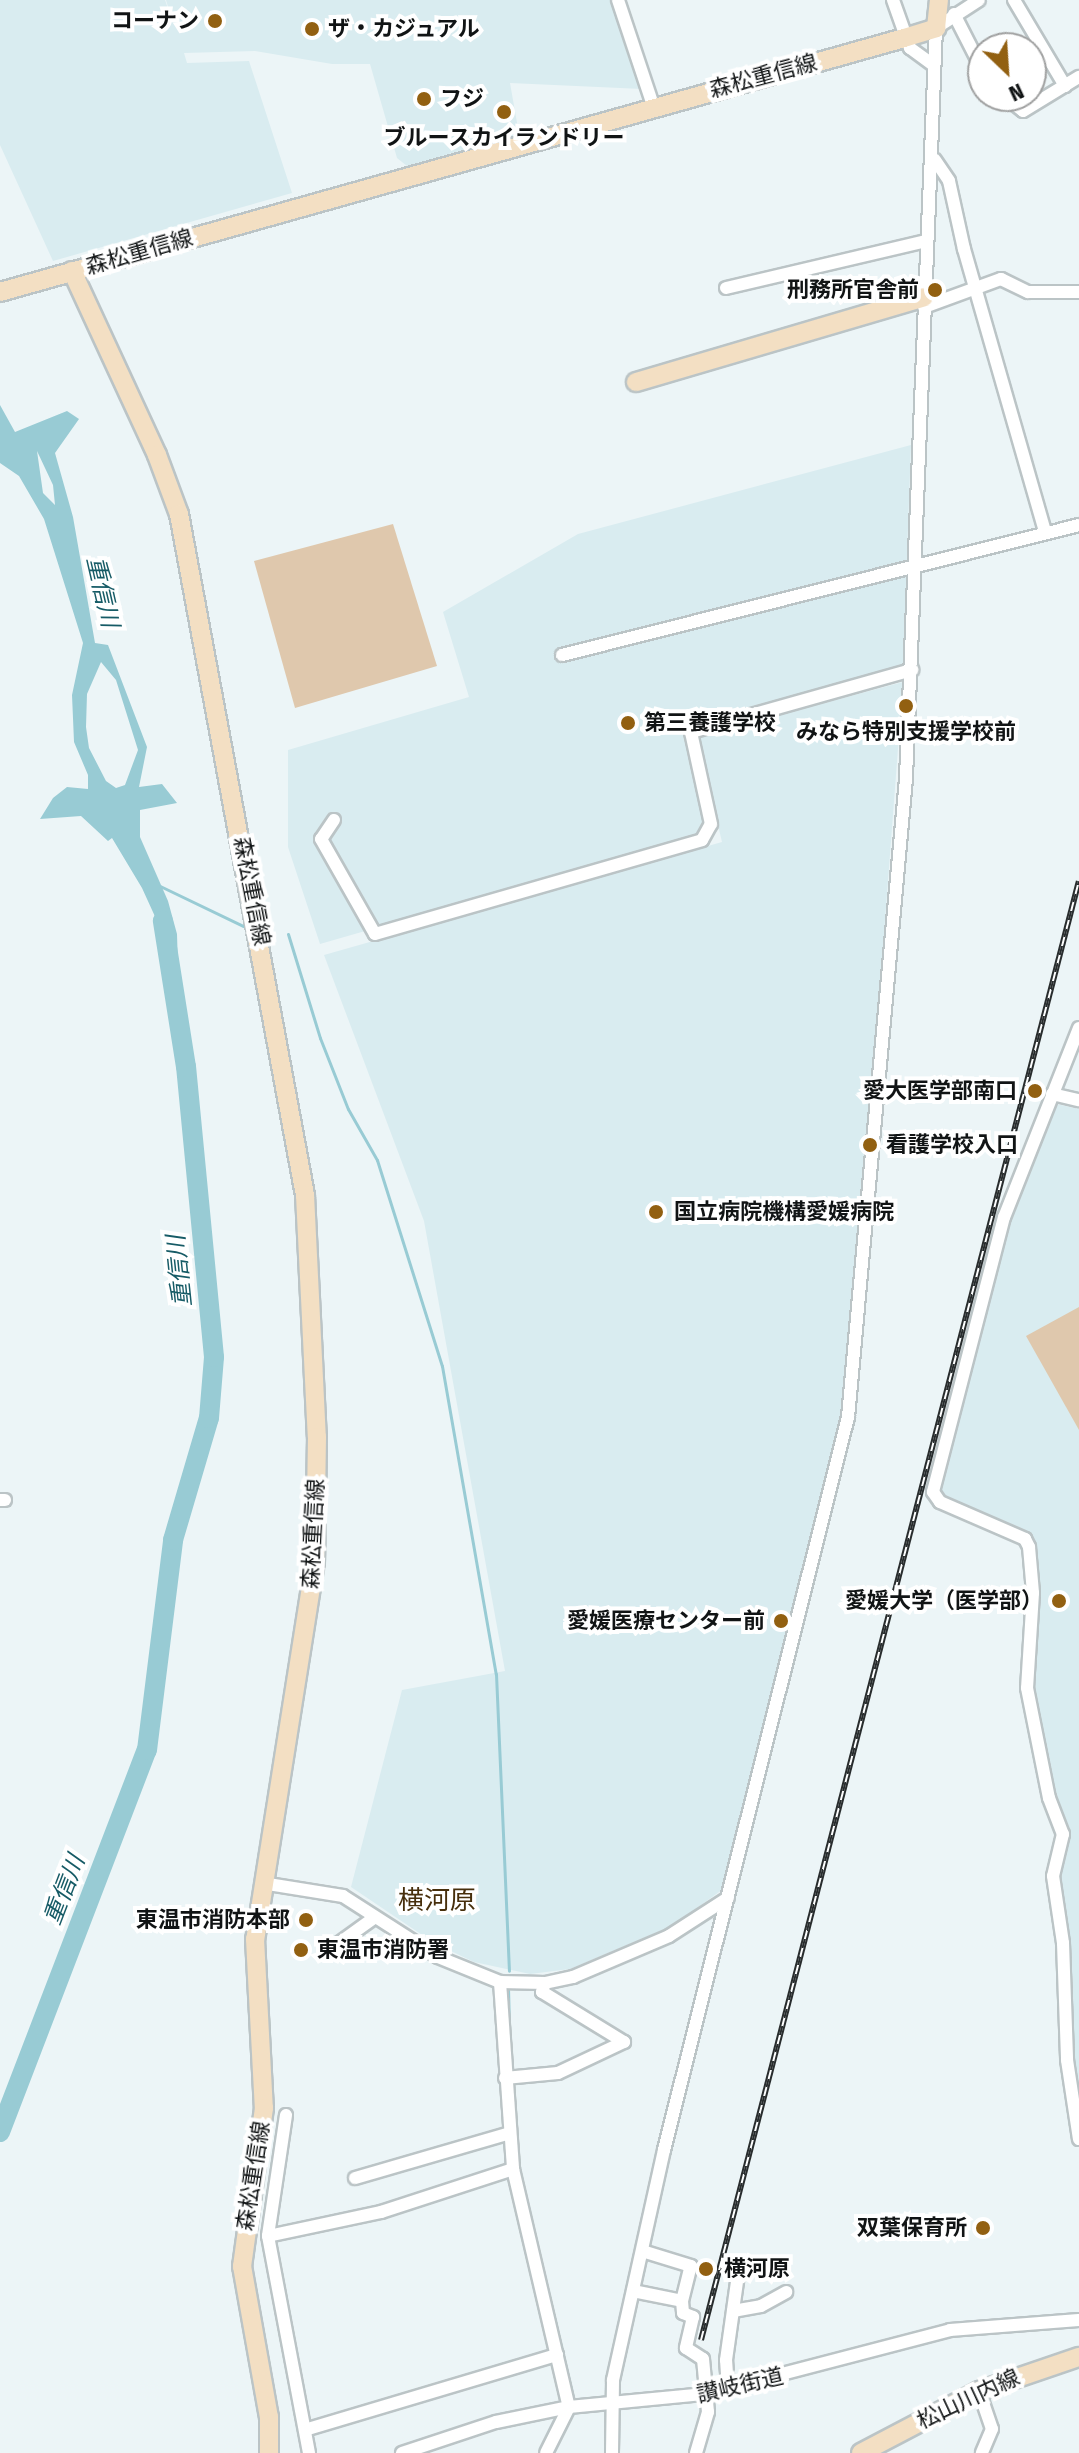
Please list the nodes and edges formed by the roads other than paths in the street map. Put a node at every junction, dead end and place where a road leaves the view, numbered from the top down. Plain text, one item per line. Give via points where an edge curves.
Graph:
1 (618, 0) edge
2 (893, 0) edge
3 (939, 0) edge
4 (979, 0) edge
5 (1014, 0) edge
6 (954, 14) junction
7 (936, 28) junction
8 (904, 38) junction
9 (967, 40) edge
10 (933, 65) junction
11 (1079, 77) edge
12 (1065, 86) junction
13 (1047, 97) edge
14 (653, 105) junction
15 (935, 160) junction
16 (926, 241) junction
17 (72, 271) junction
18 (726, 288) dead end
19 (975, 288) junction
20 (0, 292) edge
21 (1079, 292) edge
22 (924, 302) junction
23 (636, 382) dead end
24 (1079, 525) edge
25 (1045, 532) junction
26 (916, 568) junction
27 (562, 655) dead end
28 (912, 670) junction
29 (334, 820) dead end
30 (1079, 1028) edge
31 (1052, 1094) junction
32 (1079, 1100) edge
33 (262, 1883) junction
34 (728, 1898) junction
35 (375, 1917) junction
36 (225, 1921) dead end
37 (257, 1925) junction
38 (339, 1943) dead end
39 (500, 1982) junction
40 (545, 1983) junction
41 (509, 2078) junction
42 (286, 2115) dead end
43 (510, 2133) junction
44 (1079, 2139) edge
45 (513, 2169) junction
46 (355, 2178) dead end
47 (268, 2236) junction
48 (642, 2251) junction
49 (738, 2275) dead end
50 (633, 2291) junction
51 (786, 2292) dead end
52 (682, 2301) junction
53 (733, 2311) junction
54 (1079, 2320) edge
55 (557, 2355) junction
56 (1079, 2357) edge
57 (703, 2359) junction
58 (726, 2360) junction
59 (728, 2388) junction
60 (979, 2391) junction
61 (705, 2394) junction
62 (612, 2402) junction
63 (572, 2407) junction
64 (308, 2429) junction
65 (269, 2453) edge
66 (309, 2453) edge
67 (404, 2453) edge
68 (546, 2453) edge
69 (612, 2453) edge
70 (696, 2453) edge
71 (861, 2453) edge
72 (982, 2453) edge

1 - 14 street
2 - 8 street
3 - 7 main road
4 - 6 street
5 - 12 street
6 - 7 street
6 - 9 street
7 - 8 main road, 森松重信線
7 - 10 street
8 - 10 street
8 - 14 main road, 森松重信線
10 - 15 street
11 - 12 street
12 - 13 street
14 - 17 main road, 森松重信線
15 - 16 street
15 - 19 street via 949,181
16 - 18 street
16 - 22 street
17 - 20 main road
17 - 33 main road, 森松重信線 via 179,514 305,1195 317,1437 315,1562
19 - 21 street via 1001,279 1028,292
19 - 22 street
19 - 25 street
22 - 23 main road
22 - 26 street
24 - 25 street
25 - 26 street
26 - 27 street
26 - 28 street
28 - 29 street via 691,732 711,824 702,840 375,934 321,839
28 - 34 street via 863,1292 848,1417
30 - 31 street
31 - 32 street
31 - 44 street via 1004,1217 933,1492 940,1502 1025,1539 1029,1547 1033,1593 1027,1688 1045,1784 1063,1834 1053,1876 1063,1943 1067,2060
33 - 35 street via 334,1893
33 - 37 main road, 森松重信線
34 - 40 street via 645,1947
34 - 48 street
35 - 38 street
35 - 39 street via 459,1968
36 - 37 street
37 - 65 main road, 森松重信線 via 254,1970 264,2108 242,2266 269,2417
39 - 40 street
39 - 41 street
40 - 41 street via 542,1992 624,2042 558,2073
41 - 43 street
42 - 47 street
43 - 45 street
43 - 46 street
45 - 47 street via 381,2212
45 - 55 street
47 - 64 street
48 - 50 street
48 - 52 street via 691,2266
49 - 53 street
50 - 52 street
50 - 62 street
51 - 53 street via 761,2306
52 - 57 street via 683,2313 693,2317 686,2348
53 - 58 street
54 - 59 street, 讃岐街道 via 950,2330
55 - 63 street
55 - 64 street
56 - 60 main road, 松山川内線
57 - 58 street
57 - 61 street
58 - 59 street
59 - 61 street, 讃岐街道
60 - 71 main road, 松山川内線
60 - 72 street via 992,2429
61 - 62 street, 讃岐街道
61 - 70 street via 708,2412
62 - 63 street, 讃岐街道
62 - 69 street
63 - 67 street, 讃岐街道 via 496,2422
63 - 68 street
64 - 66 street

